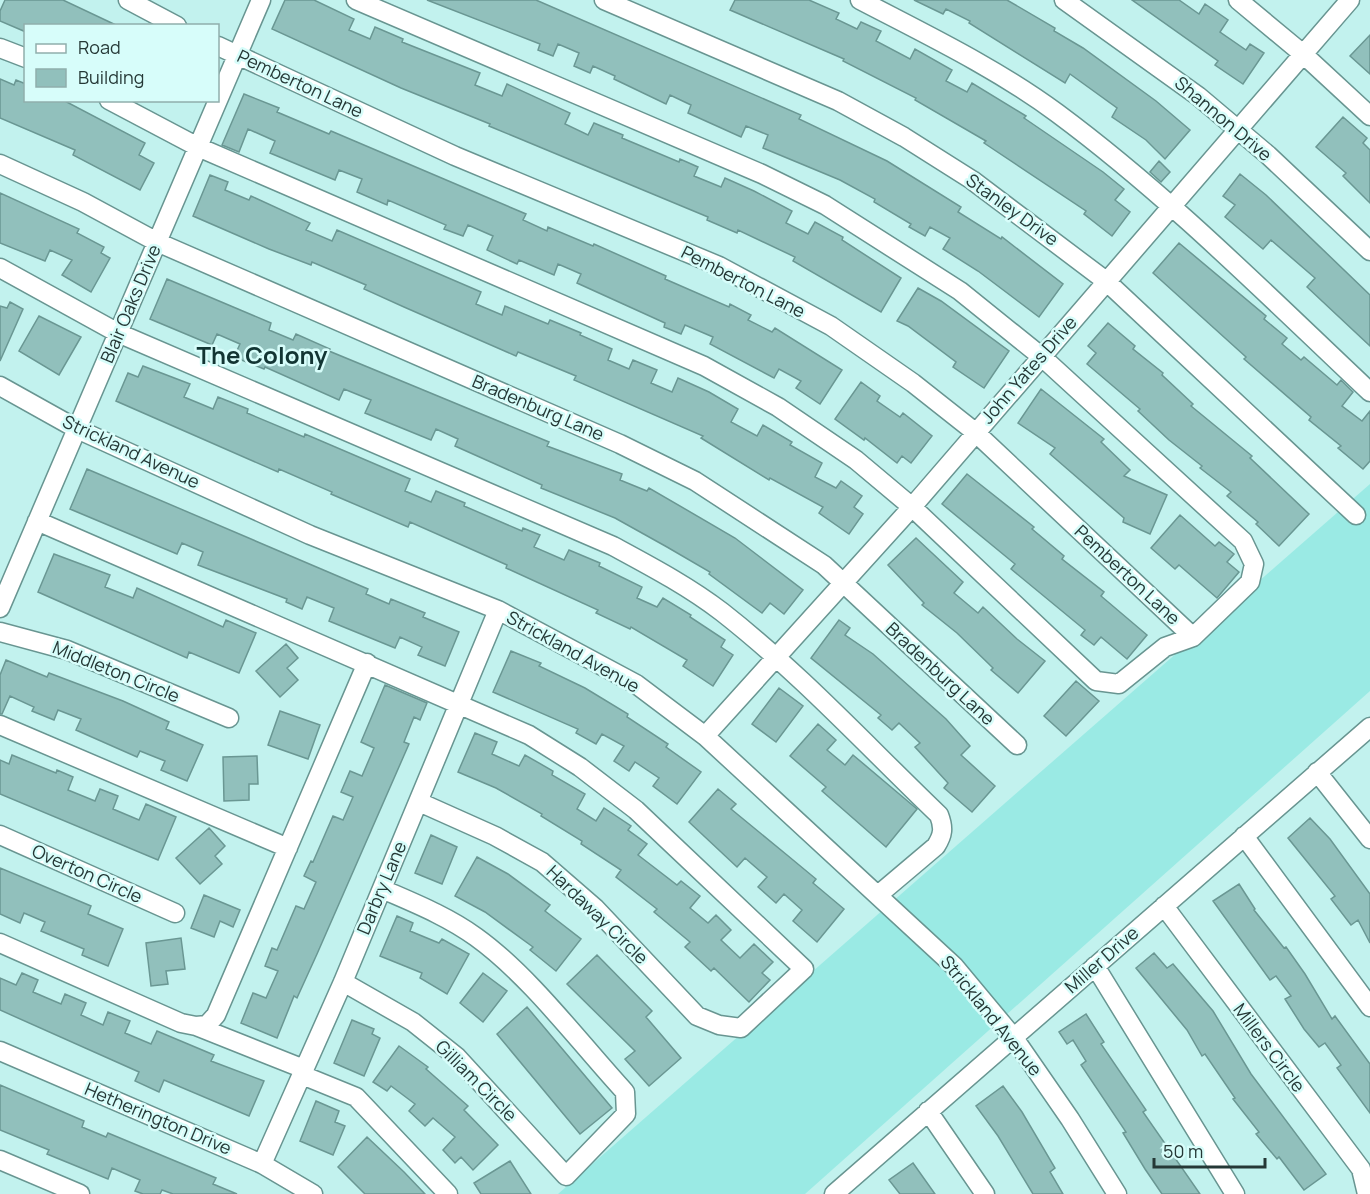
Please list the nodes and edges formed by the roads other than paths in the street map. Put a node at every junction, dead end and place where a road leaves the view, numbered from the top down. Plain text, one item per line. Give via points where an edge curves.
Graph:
1 (128, 0) edge
2 (261, 0) edge
3 (356, 0) edge
4 (604, 0) edge
5 (860, 0) edge
6 (1064, 0) edge
7 (1238, 0) edge
8 (1350, 0) edge
9 (173, 24) edge
10 (219, 47) edge
11 (0, 48) edge
12 (1303, 54) junction
13 (237, 56) junction
14 (24, 57) edge
15 (219, 98) edge
16 (113, 102) edge
17 (217, 102) edge
18 (1370, 116) edge
19 (1237, 128) junction
20 (198, 147) junction
21 (0, 164) edge
22 (1171, 204) junction
23 (157, 242) junction
24 (1370, 251) edge
25 (0, 268) edge
26 (1106, 280) junction
27 (118, 333) junction
28 (1042, 357) junction
29 (0, 386) edge
30 (1370, 392) edge
31 (77, 429) junction
32 (975, 432) junction
33 (912, 507) junction
34 (1356, 515) dead end
35 (37, 521) junction
36 (843, 583) junction
37 (0, 608) edge
38 (498, 610) junction
39 (0, 632) edge
40 (1193, 637) junction
41 (775, 658) junction
42 (367, 663) junction
43 (460, 703) junction
44 (229, 718) dead end
45 (0, 726) edge
46 (1370, 727) edge
47 (705, 736) junction
48 (1017, 745) dead end
49 (1317, 772) junction
50 (419, 802) junction
51 (0, 836) edge
52 (1244, 836) junction
53 (1370, 840) edge
54 (288, 848) junction
55 (382, 889) junction
56 (878, 895) junction
57 (1164, 906) junction
58 (175, 913) dead end
59 (0, 943) edge
60 (1095, 966) junction
61 (343, 982) junction
62 (1370, 1007) edge
63 (196, 1026) junction
64 (1014, 1038) junction
65 (0, 1051) edge
66 (303, 1072) junction
67 (928, 1111) junction
68 (0, 1160) edge
69 (262, 1164) junction
70 (842, 1191) edge
71 (80, 1194) edge
72 (313, 1194) edge
73 (448, 1194) edge
74 (985, 1194) edge
75 (1117, 1194) edge
76 (1235, 1194) edge
77 (1367, 1194) edge

1 - 9 street
2 - 13 street, Blair Oaks Drive
3 - 28 street via 762,174 825,205 960,291
4 - 26 street, Stanley Drive via 838,101 904,137 972,180
5 - 22 street via 986,65 1056,113
6 - 19 street, Shannon Drive via 1132,46
7 - 12 street
8 - 12 street, John Yates Drive
10 - 13 street, Pemberton Lane
11 - 14 street
12 - 18 street
12 - 19 street, John Yates Drive
13 - 15 street, Blair Oaks Drive
13 - 32 street, Pemberton Lane via 455,156 719,266 831,326
16 - 20 street
17 - 20 street, Blair Oaks Drive
19 - 22 street, John Yates Drive
19 - 24 street, Shannon Drive
20 - 23 street, Blair Oaks Drive
20 - 33 street via 705,366 778,407 856,460
21 - 23 street, Bradenburg Lane
22 - 26 street, John Yates Drive
22 - 30 street
23 - 27 street, Blair Oaks Drive
23 - 36 street, Bradenburg Lane via 620,444 684,476 784,537
25 - 27 street
26 - 28 street, John Yates Drive
26 - 34 street, Stanley Drive
27 - 31 street, Blair Oaks Drive
27 - 41 street via 613,546 668,575 722,612
28 - 32 street, John Yates Drive
28 - 40 street via 1248,548 1254,564 1250,582
29 - 31 street, Strickland Avenue
31 - 35 street, Blair Oaks Drive
31 - 38 street, Strickland Avenue via 310,535
32 - 33 street, John Yates Drive
32 - 40 street, Pemberton Lane
33 - 36 street, John Yates Drive
33 - 40 street via 1096,681 1119,684 1166,647
35 - 37 street, Blair Oaks Drive
35 - 42 street
36 - 41 street, John Yates Drive
36 - 48 street, Bradenburg Lane
38 - 43 street, Darbry Lane
38 - 47 street, Strickland Avenue via 636,684
39 - 44 street, Middleton Circle via 67,650
41 - 47 street, John Yates Drive
41 - 56 street via 939,815 942,837 936,846
42 - 43 street
42 - 54 street
43 - 50 street, Darbry Lane
43 - 50 street, Hardaway Circle via 537,740 636,810 804,969 741,1028 697,1017 595,908 542,862
45 - 54 street
46 - 49 street, Miller Drive
47 - 56 street, Strickland Avenue
49 - 52 street, Miller Drive
49 - 53 street
50 - 55 street, Darbry Lane
51 - 58 street, Overton Circle
52 - 57 street, Miller Drive
52 - 62 street
54 - 63 street via 216,1016 207,1025
55 - 61 street, Darbry Lane
55 - 61 street, Gilliam Circle via 441,915 507,962 625,1092 626,1114 566,1176 457,1057 414,1022
56 - 64 street, Strickland Avenue via 954,966
57 - 60 street, Miller Drive
57 - 77 street, Millers Circle via 1361,1169
59 - 63 street via 181,1023
60 - 64 street, Miller Drive
60 - 76 street
61 - 66 street, Darbry Lane
63 - 66 street
64 - 67 street, Miller Drive
64 - 75 street, Strickland Avenue
65 - 69 street, Hetherington Drive
66 - 69 street, Darbry Lane
66 - 73 street via 356,1097
67 - 70 street, Miller Drive
67 - 74 street
68 - 71 street
69 - 72 street, Hetherington Drive

